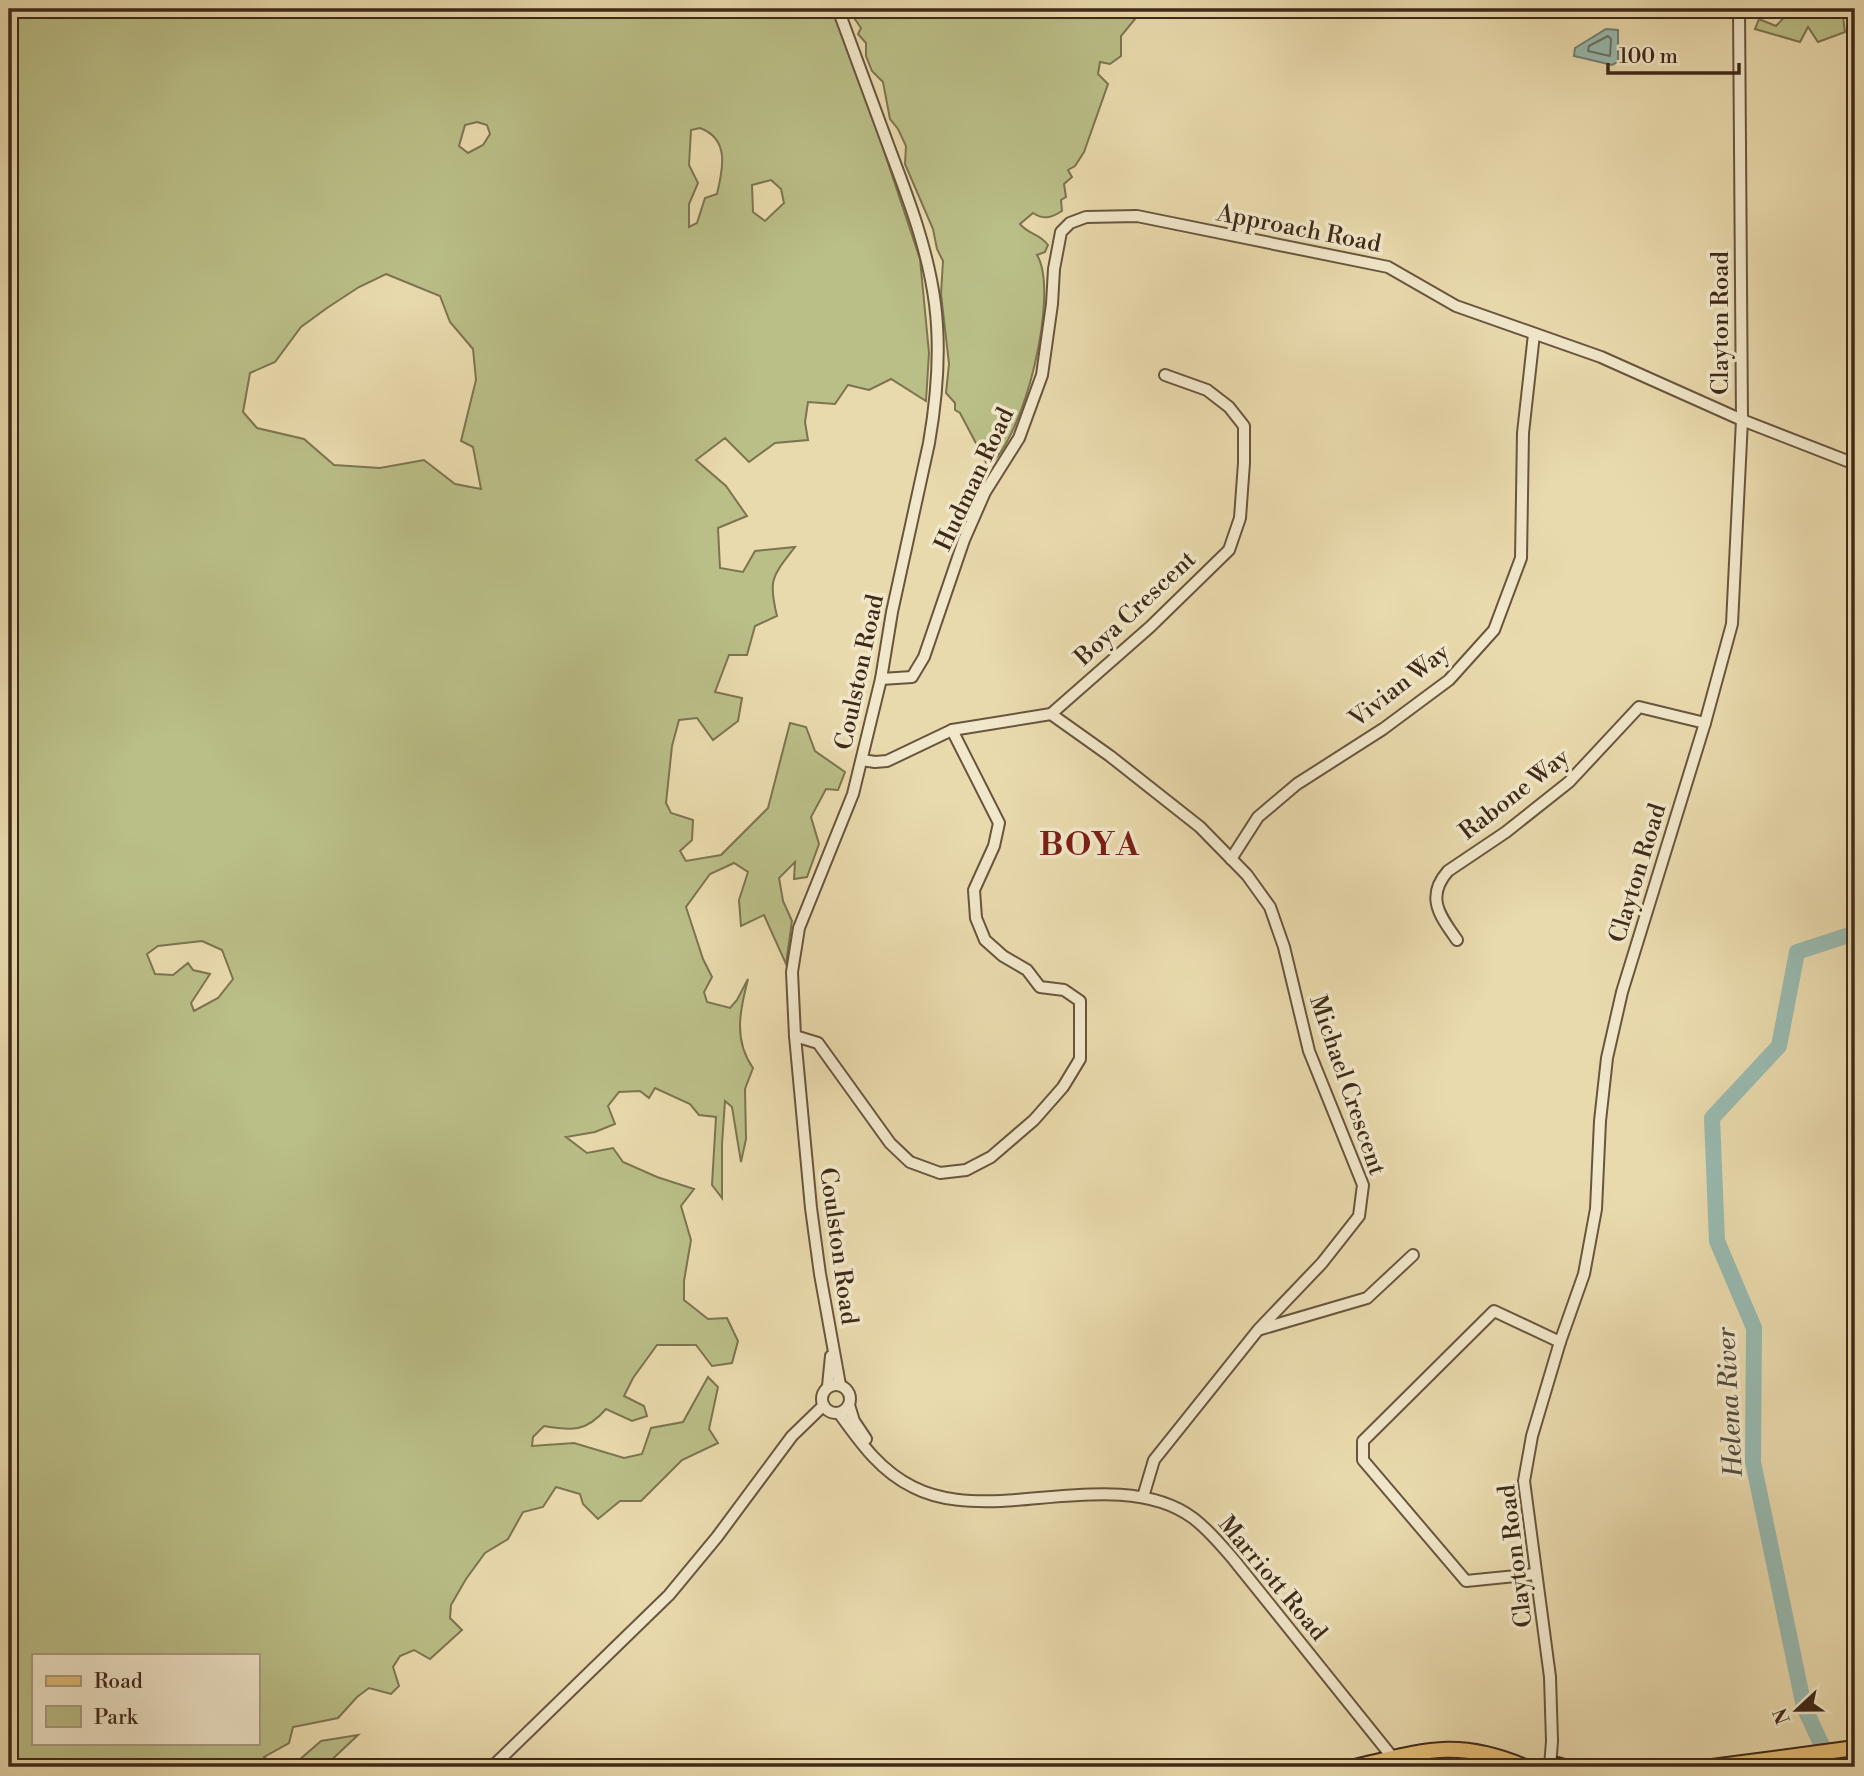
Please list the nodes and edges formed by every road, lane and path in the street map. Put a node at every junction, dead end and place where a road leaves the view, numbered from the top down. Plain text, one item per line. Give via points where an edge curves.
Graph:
1 (838, 9) edge
2 (1739, 9) edge
3 (1070, 223) joint
4 (1534, 334) junction
5 (1165, 375) dead end
6 (1742, 420) junction
7 (1855, 464) edge
8 (881, 678) junction
9 (1051, 714) junction
10 (1705, 723) junction
11 (952, 730) junction
12 (862, 760) junction
13 (1231, 859) junction
14 (1458, 940) dead end
15 (795, 1036) junction
16 (1413, 1255) dead end
17 (1258, 1330) junction
18 (1560, 1342) junction
19 (833, 1350) junction
20 (840, 1385) junction
21 (828, 1387) junction
22 (849, 1405) junction
23 (830, 1410) junction
24 (880, 1462) junction
25 (1143, 1497) junction
26 (1535, 1574) junction
27 (1855, 1748) edge
28 (1393, 1758) junction
29 (492, 1767) edge
30 (1355, 1767) edge
31 (1526, 1767) edge
32 (1557, 1767) edge
33 (1712, 1767) edge

1 - 8 street, Coulston Road via 912,208 928,261 936,317 937,398
2 - 6 street, Clayton Road
3 - 4 street, Approach Road via 1111,215 1137,216 1388,267 1456,306
3 - 8 street, Hudman Road via 1061,232 1057,249 1042,375 1019,438 985,492 964,540 924,657 912,677
4 - 6 street, Approach Road via 1601,357
4 - 13 street, Vivian Way via 1523,433 1521,558 1494,630 1448,680 1383,729 1297,783 1258,817
5 - 9 street, Boya Crescent via 1207,390 1244,426 1240,518 1229,550
6 - 7 street, Approach Road
6 - 10 street, Clayton Road via 1732,624
8 - 12 street, Coulston Road
9 - 11 street
9 - 13 street, Michael Crescent via 1190,819
10 - 14 street, Rabone Way via 1639,707 1569,782 1448,871 1436,890 1436,903
10 - 18 street, Clayton Road via 1622,992 1607,1058 1596,1209 1584,1274
11 - 12 street via 898,757
11 - 15 street via 999,823 974,890 976,918 985,940 1027,970 1040,988 1064,990 1080,1001 1080,1059 1034,1120 991,1157 966,1170 940,1172 910,1162 890,1143 818,1043
12 - 15 street, Coulston Road via 840,831 799,928 792,972
13 - 17 street, Michael Crescent via 1270,907 1309,1051 1363,1185 1359,1216 1322,1264
15 - 19 street, Coulston Road via 811,1208
16 - 17 street via 1367,1298
17 - 25 street, Michael Crescent via 1154,1460
18 - 26 street, Clayton Road via 1524,1480
18 - 26 street via 1494,1311 1363,1441 1363,1460 1466,1581
19 - 20 street, Coulston Road
19 - 21 street, Coulston Road
20 - 21 street
20 - 22 street via 848,1391
21 - 23 street via 822,1395
22 - 23 street
22 - 24 street, Marriott Road
23 - 24 street, Marriott Road
23 - 29 street via 803,1425 669,1595
24 - 25 street, Marriott Road via 914,1488 970,1502
25 - 28 street, Marriott Road via 1191,1517 1210,1533
26 - 32 street, Clayton Road
27 - 33 main road
28 - 30 main road
28 - 31 main road via 1453,1748

